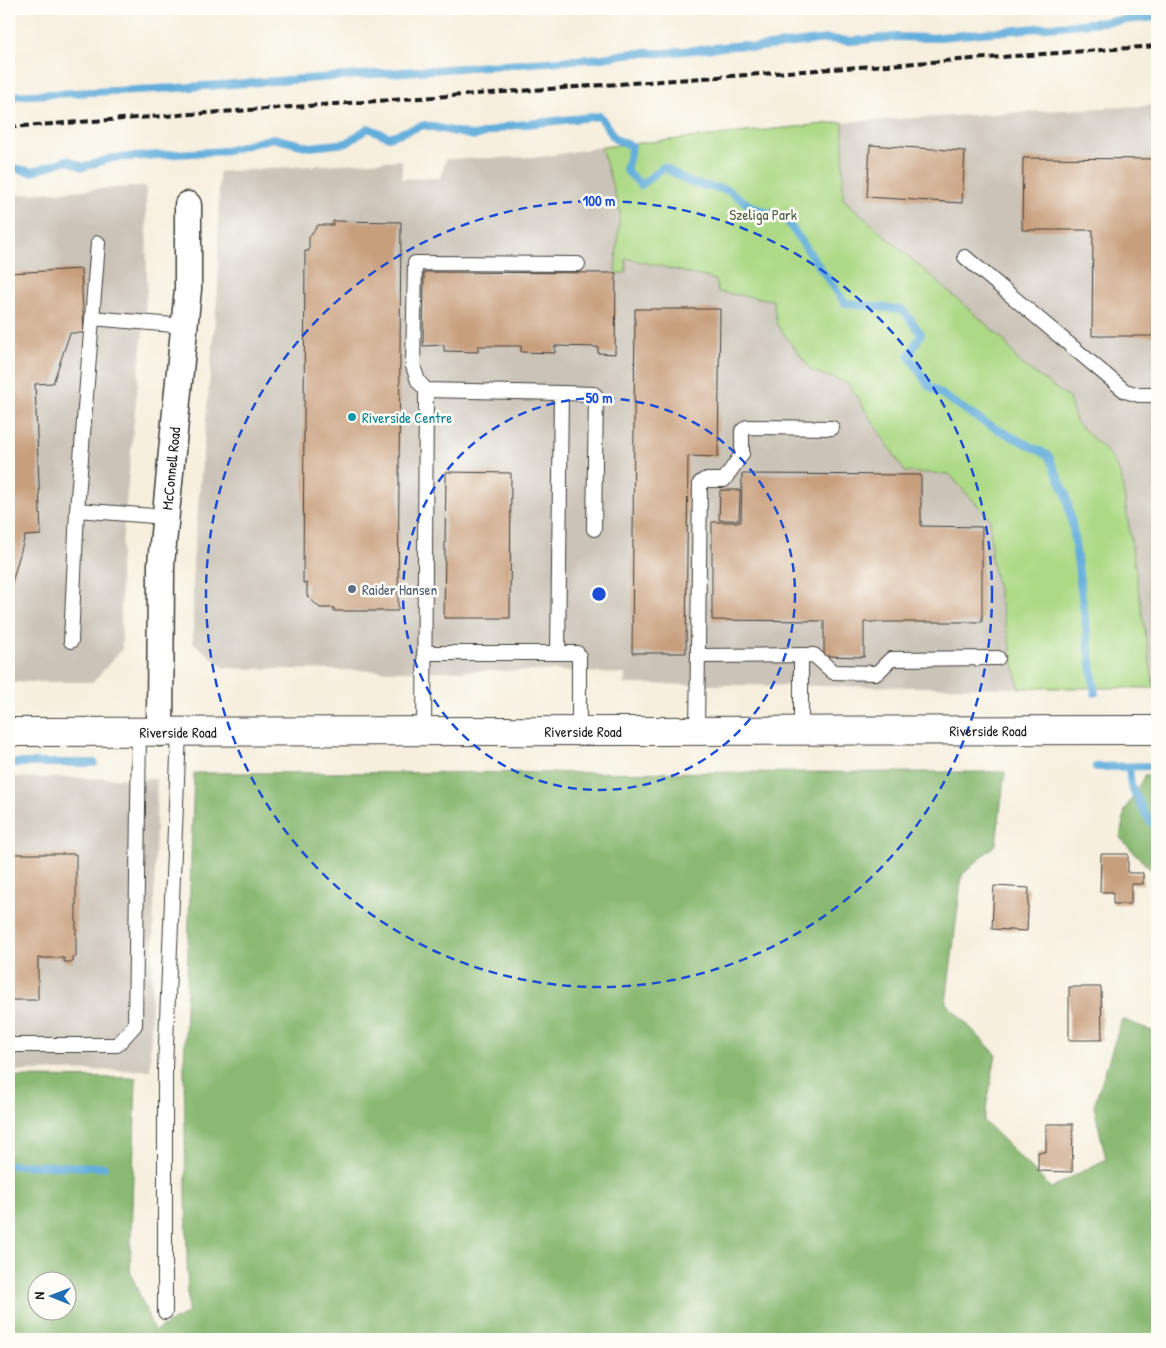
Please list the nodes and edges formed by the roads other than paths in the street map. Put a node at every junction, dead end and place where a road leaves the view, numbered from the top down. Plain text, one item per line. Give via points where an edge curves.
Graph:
1 (188, 204) dead end
2 (98, 243) dead end
3 (966, 258) dead end
4 (578, 264) dead end
5 (92, 318) junction
6 (185, 326) junction
7 (426, 390) junction
8 (561, 393) junction
9 (1157, 395) edge
10 (832, 428) dead end
11 (77, 510) junction
12 (166, 517) junction
13 (594, 529) dead end
14 (71, 641) dead end
15 (424, 653) junction
16 (558, 653) junction
17 (698, 656) junction
18 (801, 656) junction
19 (998, 658) dead end
20 (697, 730) junction
21 (801, 730) junction
22 (1157, 730) edge
23 (580, 731) junction
24 (9, 732) edge
25 (424, 732) junction
26 (159, 733) junction
27 (9, 1045) edge
28 (165, 1312) dead end

1 - 6 street, McConnell Road
2 - 5 lane
3 - 9 lane via 1125,392 1140,396
4 - 7 lane via 415,263 413,366 418,381
5 - 6 lane
5 - 11 lane
6 - 12 street, McConnell Road
7 - 8 lane
7 - 15 lane
8 - 13 lane via 596,396
8 - 16 lane
10 - 17 lane via 747,427 742,431 742,454 724,480 700,483
11 - 12 lane
11 - 14 lane
12 - 26 street, McConnell Road via 161,564
15 - 16 lane
15 - 25 lane
16 - 23 lane via 577,653 580,656
17 - 18 lane
17 - 20 lane
18 - 19 lane via 814,655 833,672 877,673 891,659
18 - 21 lane
20 - 21 street, Riverside Road
20 - 23 street, Riverside Road
21 - 22 street, Riverside Road
23 - 25 street, Riverside Road
24 - 26 street, Riverside Road
25 - 26 street, Riverside Road
26 - 27 lane via 135,1025 117,1045
26 - 28 lane via 165,1067

